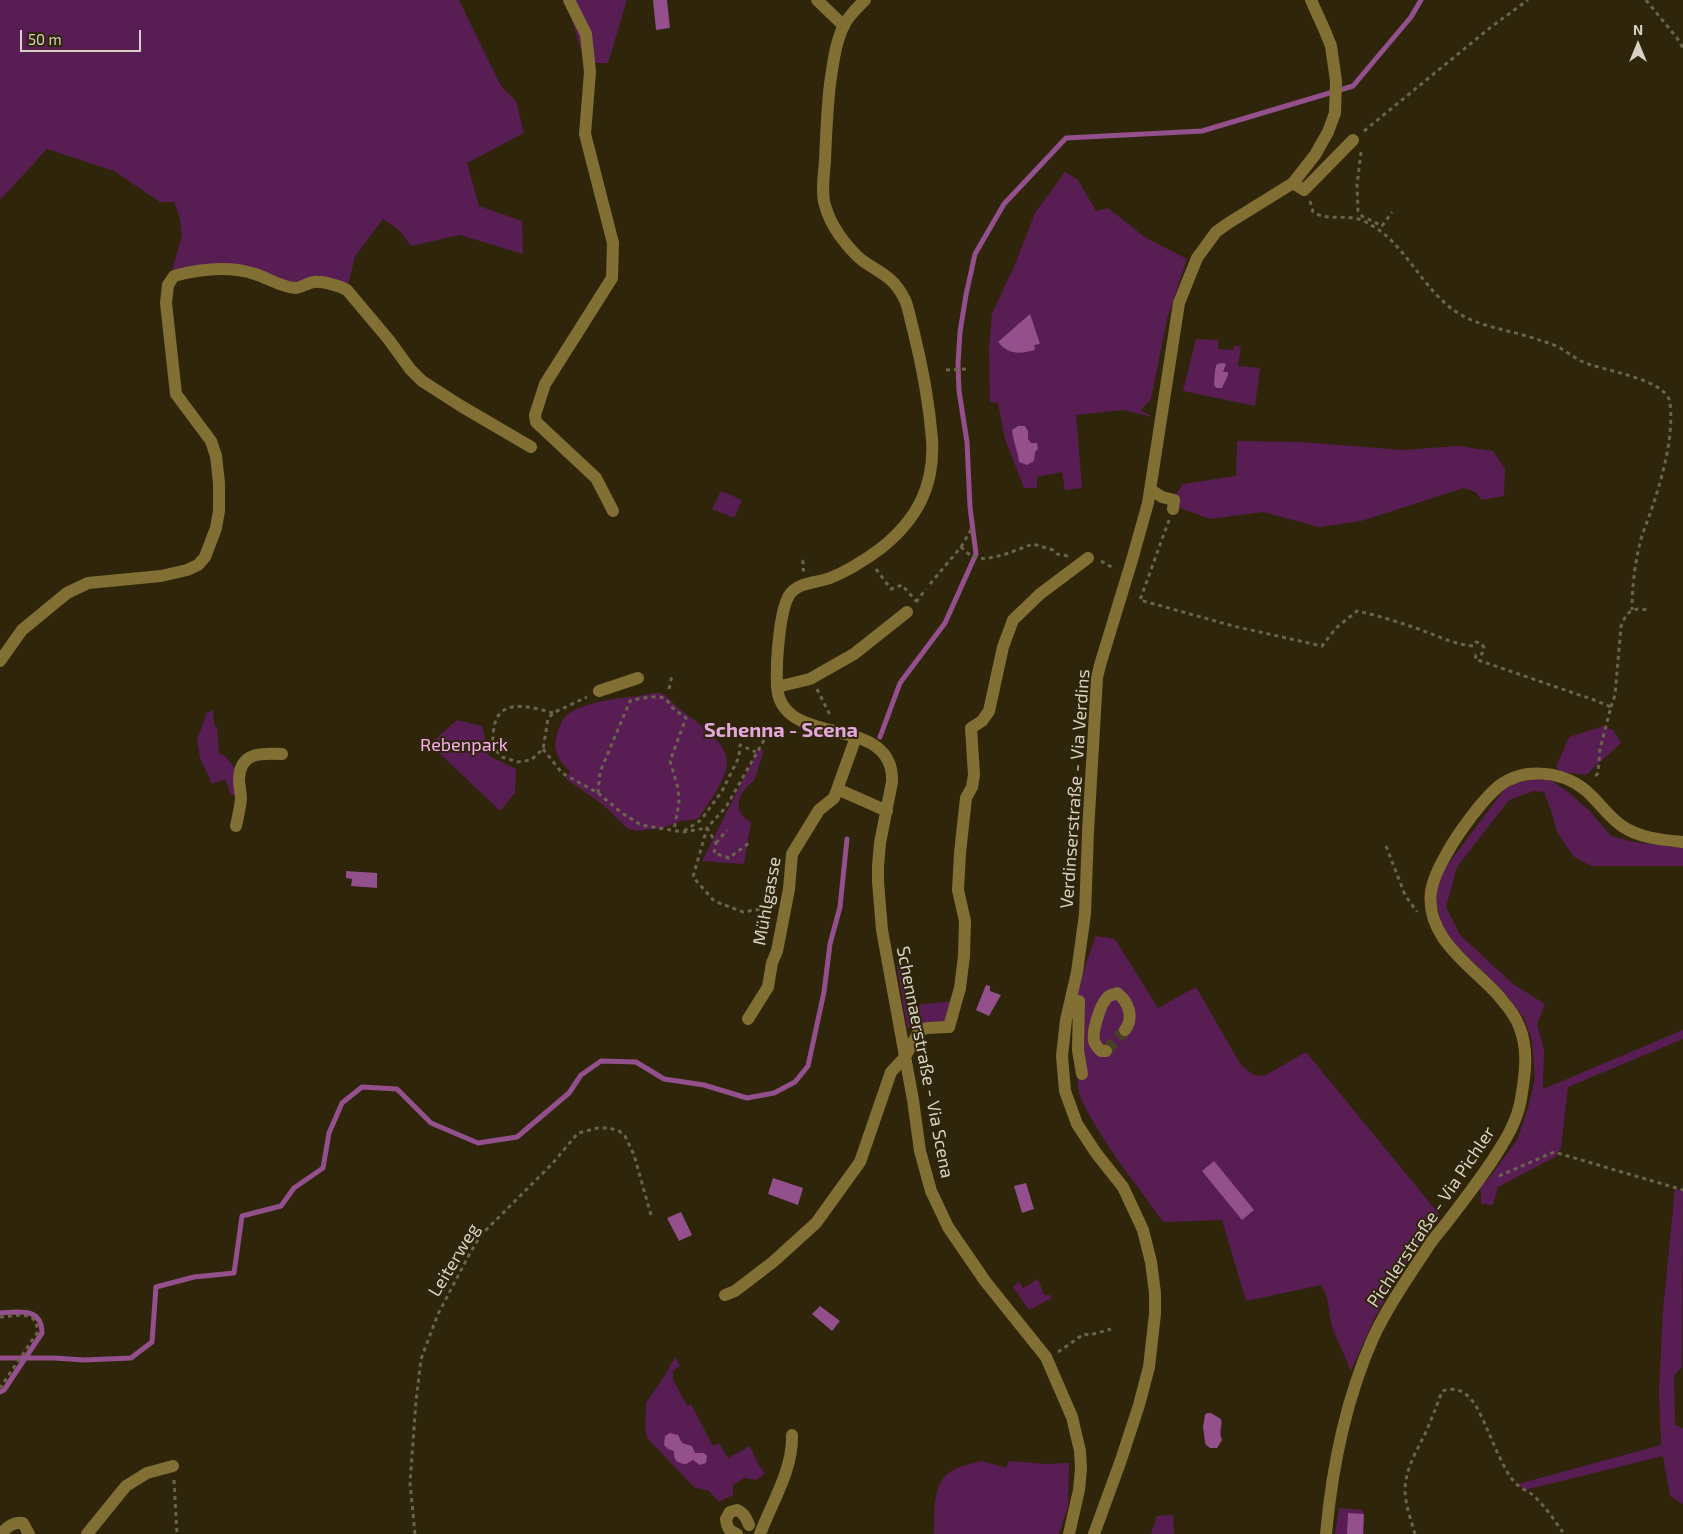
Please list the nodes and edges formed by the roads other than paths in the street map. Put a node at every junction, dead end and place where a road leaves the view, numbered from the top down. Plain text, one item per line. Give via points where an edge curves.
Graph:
1 (569, 0) edge
2 (817, 0) edge
3 (865, 0) edge
4 (1311, 0) edge
5 (844, 26) junction
6 (1357, 145) road end
7 (1293, 183) junction
8 (531, 447) dead end
9 (1151, 490) junction
10 (1173, 509) road end
11 (613, 511) dead end
12 (1088, 558) road end
13 (907, 612) dead end
14 (0, 661) edge
15 (638, 678) dead end
16 (777, 687) junction
17 (599, 691) road end
18 (856, 737) junction
19 (282, 754) dead end
20 (835, 794) junction
21 (887, 811) junction
22 (236, 826) dead end
23 (1683, 842) edge
24 (1080, 1000) dead end
25 (748, 1019) dead end
26 (1125, 1030) tunnel mouth
27 (1106, 1051) dead end
28 (905, 1057) junction
29 (1082, 1074) dead end
30 (725, 1294) dead end
31 (792, 1435) dead end
32 (172, 1466) road end
33 (749, 1525) dead end
34 (1, 1534) edge
35 (28, 1534) edge
36 (87, 1534) edge
37 (738, 1534) edge
38 (760, 1534) edge
39 (1069, 1534) edge
40 (1094, 1534) edge
41 (1326, 1534) edge

1 - 11 street via 586,34 590,72 585,134 613,244 612,278 545,384 535,415 536,422 596,478
2 - 5 street
3 - 5 street
4 - 7 street, Verdinserstraße - Via Verdins via 1325,30 1333,60 1335,113 1315,155
5 - 16 street via 834,51 826,121 824,203 841,238 862,260 885,274 906,302 925,386 933,461 925,495 906,526 892,539 868,558 829,578 792,591 783,615
6 - 7 street via 1304,190
7 - 9 street, Verdinserstraße - Via Verdins via 1226,224 1197,258 1179,303
8 - 14 street via 422,381 342,287 314,282 296,288 231,269 174,276 168,284 166,303 176,394 211,441 219,483 220,511 205,557 187,570 161,576 88,583 68,593 22,630
9 - 10 street via 1174,500
9 - 40 street, Verdinserstraße - Via Verdins via 1097,678 1085,914 1062,1056 1065,1091 1077,1124 1122,1187 1143,1230 1151,1262 1155,1314 1139,1405
12 - 28 street via 1040,594 1013,620 1003,647 989,711 971,728 974,775 966,798 958,890 965,921 960,988 949,1027 919,1031
13 - 16 street via 854,654 810,679
15 - 17 street
16 - 18 street via 787,709 798,720
18 - 20 street, Mühlgasse
18 - 21 street, Schennaerstraße - Via Scena via 870,742 884,753 890,766 892,782
19 - 22 street via 254,755 246,760 239,778 241,800
20 - 21 street via 844,792
20 - 25 street, Mühlgasse via 819,810 792,854 789,889 768,987
21 - 28 street, Schennaerstraße - Via Scena via 880,843 878,882 882,930
23 - 41 street, Pichlerstraße - Via Pichler via 1645,837 1623,827 1585,789 1567,778 1534,774 1516,777 1500,785 1465,827 1438,869 1431,893 1432,916 1445,941 1508,1007 1519,1025 1526,1048 1521,1103 1509,1135 1430,1244 1373,1339 1342,1429
24 - 29 street via 1078,1050
26 - 27 street via 1130,1016 1125,999 1117,993 1110,995 1100,1011 1094,1033 1097,1047
28 - 30 street via 891,1072 860,1162 816,1223 773,1262 735,1291
28 - 39 street, Schennaerstraße - Via Scena via 920,1151 931,1191 948,1227 985,1281 1046,1357 1072,1418 1081,1469
31 - 38 street via 787,1469
32 - 36 street via 147,1473 131,1482
33 - 37 street via 741,1512 730,1512 726,1519 727,1527 730,1532
34 - 35 street via 17,1522 24,1523

